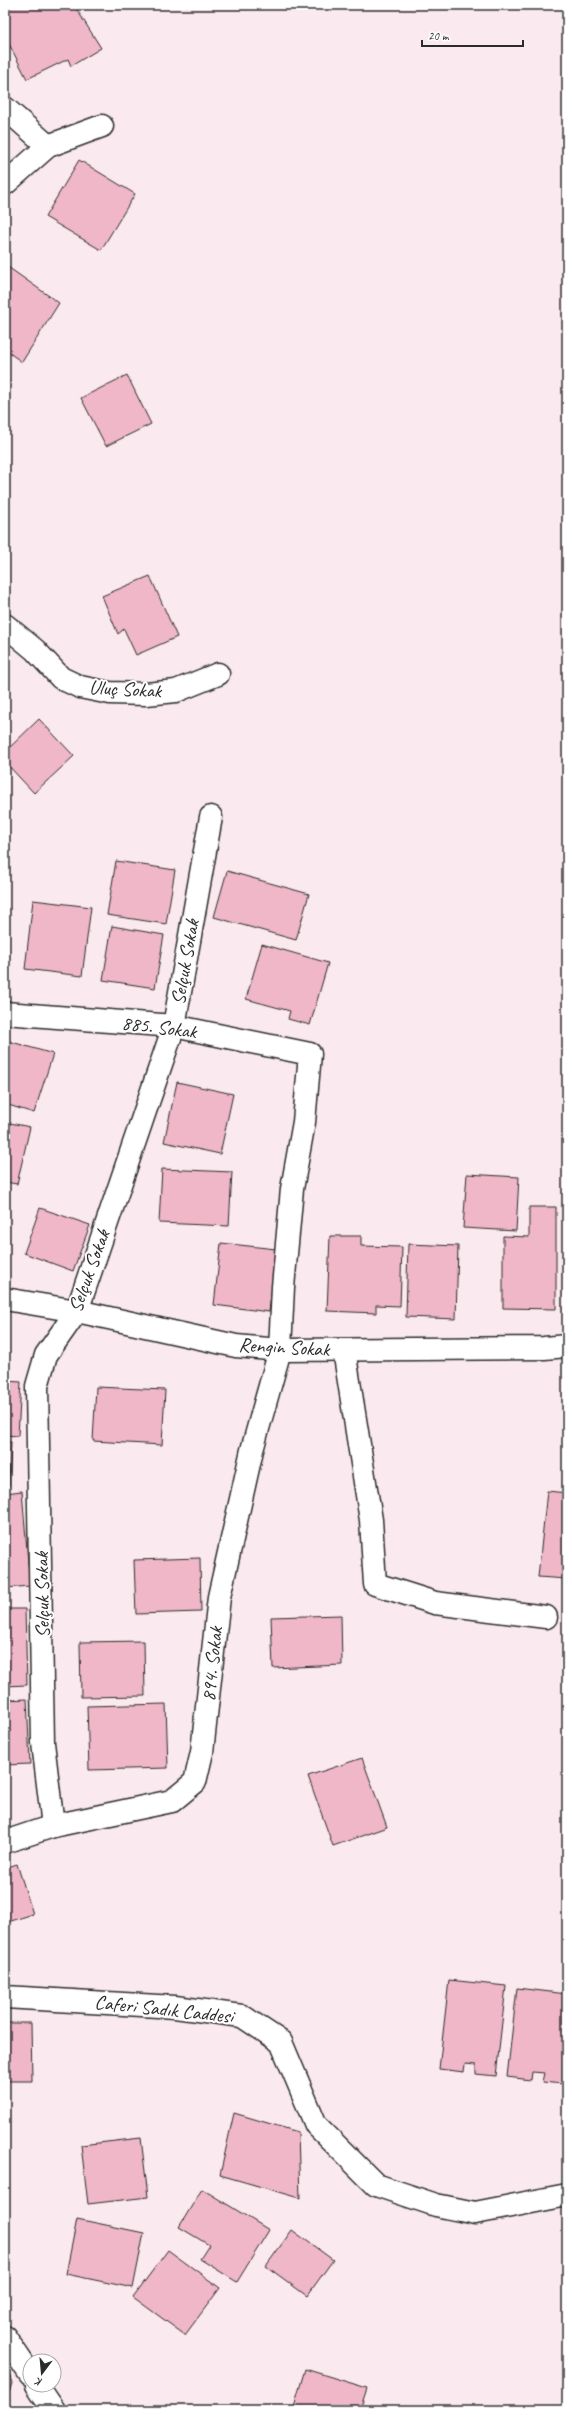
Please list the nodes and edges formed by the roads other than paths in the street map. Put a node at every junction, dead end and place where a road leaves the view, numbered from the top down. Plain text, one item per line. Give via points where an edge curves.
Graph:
1 (5, 108) edge
2 (102, 126) dead end
3 (48, 146) junction
4 (5, 184) edge
5 (5, 625) edge
6 (218, 674) dead end
7 (211, 817) dead end
8 (5, 1013) edge
9 (174, 1026) junction
10 (310, 1054) joint
11 (5, 1299) edge
12 (77, 1311) junction
13 (567, 1346) edge
14 (280, 1350) junction
15 (344, 1350) junction
16 (546, 1617) dead end
17 (53, 1826) junction
18 (5, 1842) edge
19 (5, 1997) edge
20 (567, 2196) edge
21 (5, 2337) edge
22 (22, 2362) edge
23 (42, 2393) edge
24 (54, 2410) edge

1 - 3 street
2 - 3 street
3 - 4 street
5 - 6 street, Uluç Sokak via 35,650 61,678 80,687 110,693 146,694 176,691
7 - 9 street, Selçuk Sokak
8 - 9 street, 885. Sokak
9 - 10 street, 885. Sokak
9 - 12 street, Selçuk Sokak
10 - 14 street, 894. Sokak via 304,1122 292,1189
11 - 12 street, Rengin Sokak
12 - 14 street, Rengin Sokak via 236,1346
12 - 17 street, Selçuk Sokak via 46,1355 37,1386 43,1743
13 - 15 street, Rengin Sokak
14 - 15 street, Rengin Sokak
14 - 17 street, 894. Sokak via 252,1450 219,1597 202,1752 195,1782 172,1802
15 - 16 street via 371,1520 375,1584 435,1603
17 - 18 street, 894. Sokak
19 - 20 street, Caferi Sadık Caddesi via 175,2007 242,2016 281,2042 316,2125 376,2185 475,2213
21 - 22 street
23 - 24 street

